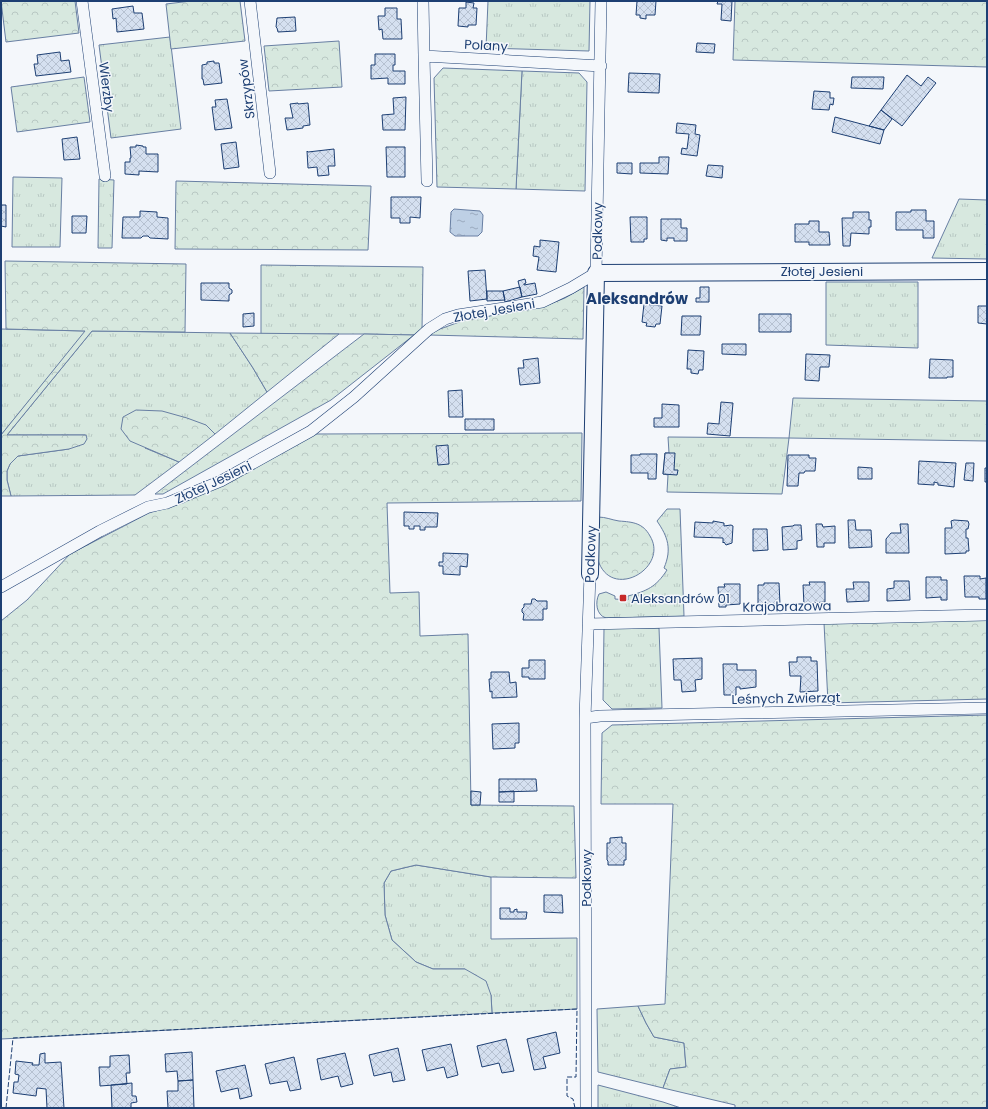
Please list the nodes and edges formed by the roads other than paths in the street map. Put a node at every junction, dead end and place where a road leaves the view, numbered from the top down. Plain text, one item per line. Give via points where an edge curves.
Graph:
1 (82, 1) edge
2 (250, 1) edge
3 (423, 1) edge
4 (602, 1) edge
5 (424, 56) junction
6 (601, 66) junction
7 (270, 173) dead end
8 (105, 176) dead end
9 (427, 181) dead end
10 (987, 271) edge
11 (596, 272) junction
12 (590, 574) joint
13 (1, 587) edge
14 (987, 615) edge
15 (588, 624) junction
16 (987, 708) edge
17 (585, 718) junction
18 (586, 1108) edge

1 - 8 street, Wierzby
2 - 7 street, Skrzypów
3 - 5 street
4 - 6 street, Podkowy
5 - 6 street, Polany
5 - 9 street
6 - 11 street, Podkowy
10 - 11 street, Złotej Jesieni
11 - 12 street, Podkowy
11 - 13 street, Złotej Jesieni via 542,302 445,319 429,329 311,432 221,481 167,503 148,507
12 - 15 street, Podkowy
14 - 15 street, Krajobrazowa
15 - 17 street, Podkowy
16 - 17 street, Leśnych Zwierząt
17 - 18 street, Podkowy

